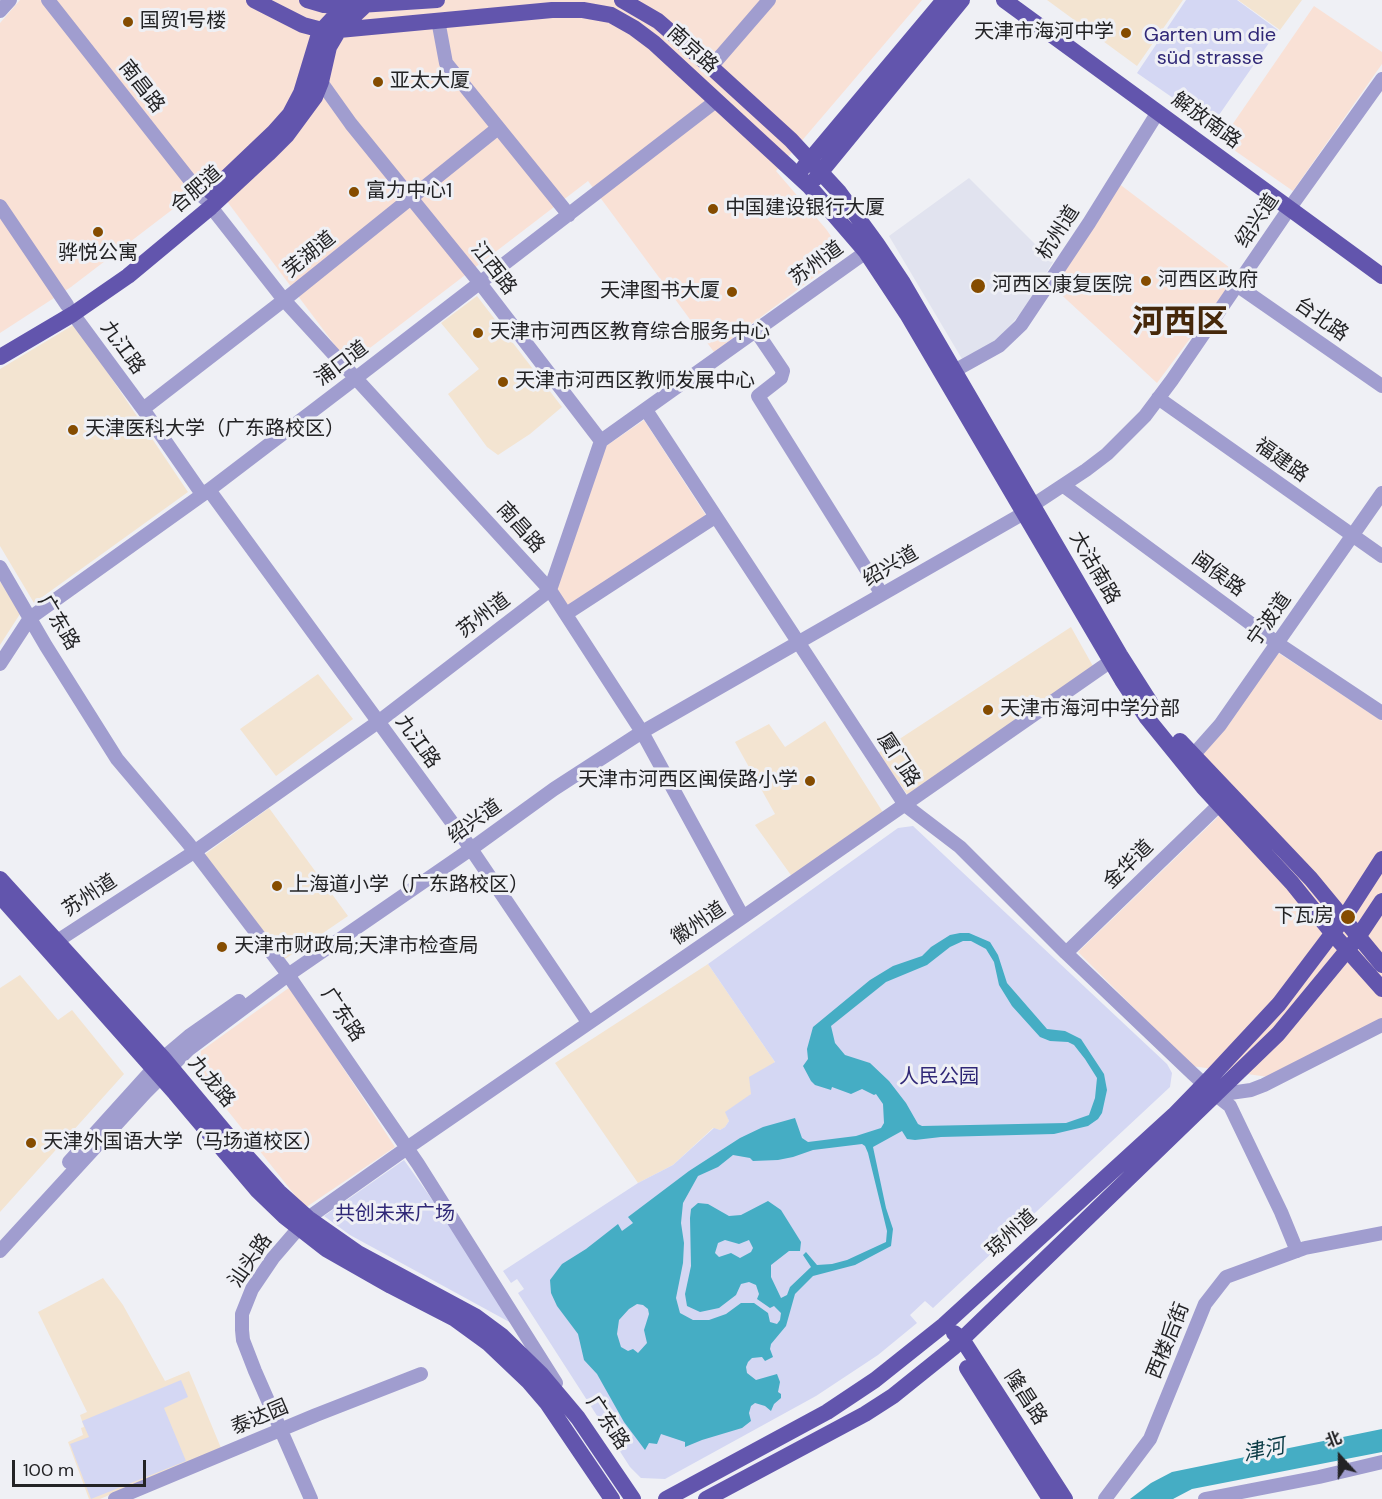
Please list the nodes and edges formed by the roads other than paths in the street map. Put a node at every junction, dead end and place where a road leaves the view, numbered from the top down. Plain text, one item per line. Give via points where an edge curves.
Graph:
1 (10, 0) edge
2 (48, 0) edge
3 (254, 0) edge
4 (308, 0) edge
5 (437, 0) edge
6 (622, 0) edge
7 (644, 0) edge
8 (769, 0) edge
9 (944, 0) edge
10 (962, 0) edge
11 (1004, 0) edge
12 (352, 2) edge
13 (0, 11) edge
14 (438, 20) junction
15 (657, 21) junction
16 (322, 30) junction
17 (339, 30) junction
18 (711, 67) junction
19 (321, 82) junction
20 (1380, 85) edge
21 (716, 101) junction
22 (1158, 112) junction
23 (498, 128) junction
24 (778, 129) junction
25 (844, 133) junction
26 (813, 169) junction
27 (412, 198) junction
28 (846, 201) junction
29 (207, 202) junction
30 (0, 206) edge
31 (1289, 209) junction
32 (569, 215) junction
33 (866, 252) junction
34 (1382, 276) edge
35 (480, 284) junction
36 (1238, 286) junction
37 (284, 300) junction
38 (70, 310) junction
39 (756, 332) junction
40 (0, 346) edge
41 (0, 357) edge
42 (949, 374) junction
43 (356, 378) junction
44 (1382, 386) edge
45 (1158, 398) junction
46 (143, 410) junction
47 (646, 410) junction
48 (601, 441) junction
49 (1064, 486) junction
50 (205, 492) junction
51 (1382, 493) edge
52 (1026, 508) junction
53 (716, 517) junction
54 (1352, 535) junction
55 (1382, 556) edge
56 (0, 567) edge
57 (878, 588) junction
58 (550, 590) junction
59 (566, 614) junction
60 (30, 618) junction
61 (796, 641) junction
62 (1277, 643) junction
63 (1111, 662) junction
64 (0, 664) edge
65 (1382, 713) edge
66 (378, 722) junction
67 (640, 729) junction
68 (1189, 761) junction
69 (1219, 805) junction
70 (905, 806) junction
71 (469, 846) junction
72 (194, 852) junction
73 (1382, 859) edge
74 (0, 879) edge
75 (0, 896) edge
76 (1381, 905) edge
77 (743, 917) junction
78 (1344, 918) junction
79 (1332, 934) junction
80 (1358, 937) junction
81 (52, 944) junction
82 (1347, 950) junction
83 (1066, 953) junction
84 (1382, 965) edge
85 (286, 972) junction
86 (1382, 989) edge
87 (588, 1022) junction
88 (1382, 1025) edge
89 (162, 1067) junction
90 (1210, 1090) junction
91 (407, 1148) junction
92 (303, 1224) junction
93 (1382, 1233) edge
94 (0, 1240) edge
95 (1297, 1251) junction
96 (944, 1325) junction
97 (958, 1343) junction
98 (421, 1374) dead end
99 (578, 1418) junction
100 (559, 1419) joint
101 (281, 1431) junction
102 (1382, 1462) edge
103 (115, 1499) edge
104 (311, 1499) edge
105 (612, 1499) edge
106 (633, 1499) edge
107 (666, 1499) edge
108 (706, 1499) edge
109 (1050, 1499) edge
110 (1065, 1499) edge
111 (1106, 1499) edge
112 (1205, 1499) edge

1 - 13 street
2 - 29 street, 南昌路
3 - 16 main road, 南京路 via 303,25
4 - 12 main road via 324,5
5 - 12 main road
6 - 15 main road, 南京路
7 - 15 main road
8 - 18 street
9 - 25 main road
10 - 25 main road
11 - 22 main road, 解放南路
12 - 16 main road
12 - 17 main road, 合肥道
14 - 17 main road, 南京路
14 - 21 main road, 南京路 via 552,10 611,15 654,43
14 - 23 street via 446,63
15 - 18 main road, 南京路
16 - 17 main road, 南京路
16 - 29 main road, 合肥道 via 290,114
17 - 19 main road, 合肥道 via 329,47
18 - 24 main road, 南京路
19 - 27 street, 江西路
19 - 29 main road, 合肥道 via 310,105 287,135
20 - 31 street, 绍兴道
21 - 26 main road, 南京路 via 764,144
21 - 32 street, 浦口道
22 - 31 main road, 解放南路
22 - 42 street, 杭州道 via 1021,325 1006,341
23 - 27 street, 芜湖道
23 - 32 street
24 - 25 main road via 813,139
24 - 26 main road, 南京路
25 - 26 main road
25 - 28 main road via 839,172
26 - 28 main road, 大沽南路
26 - 33 main road, 大沽南路 via 830,209
27 - 35 street, 江西路
27 - 37 street, 芜湖道
28 - 42 main road, 大沽南路 via 890,262
29 - 37 street, 南昌路
29 - 38 main road, 合肥道 via 128,276
30 - 38 street, 九江路
31 - 34 main road, 解放南路
31 - 36 street, 绍兴道
32 - 35 street, 浦口道
33 - 39 street, 苏州道
33 - 42 main road, 大沽南路
35 - 43 street, 浦口道
35 - 48 street, 江西路
36 - 44 street, 台北路
36 - 45 street, 绍兴道
37 - 43 street, 南昌路
37 - 46 street, 芜湖道
38 - 40 main road, 合肥道
38 - 41 main road, 合肥道
38 - 46 street, 九江路
39 - 47 street, 苏州道
39 - 57 street via 783,371 781,378 758,396
42 - 52 main road, 大沽南路
43 - 50 street, 浦口道
43 - 58 street, 南昌路
45 - 49 street, 绍兴道 via 1126,436
45 - 54 street, 福建路
46 - 50 street, 九江路
47 - 48 street, 苏州道
47 - 53 street, 厦门路
48 - 58 street
49 - 52 street, 绍兴道
49 - 62 street, 闽侯路
50 - 60 street, 浦口道
50 - 66 street, 九江路
51 - 54 street, 宁波道
52 - 57 street, 绍兴道
52 - 61 street, 绍兴道
52 - 63 main road, 大沽南路
52 - 68 main road, 大沽南路
53 - 59 street
53 - 61 street, 厦门路
54 - 55 street, 福建路
54 - 62 street, 宁波道
56 - 60 street, 广东路
57 - 61 street, 绍兴道
58 - 59 street, 南昌路
58 - 66 street, 苏州道
59 - 67 street, 南昌路
60 - 64 street, 浦口道
60 - 72 street, 广东路 via 117,759
61 - 67 street, 绍兴道
61 - 70 street, 厦门路
62 - 65 street, 闽侯路
62 - 68 street, 宁波道 via 1220,725
63 - 68 main road, 大沽南路 via 1148,718
63 - 70 street, 徽州道
66 - 71 street, 九江路
66 - 72 street, 苏州道
67 - 71 street, 绍兴道 via 548,785
67 - 77 street, 南昌路
68 - 69 main road, 大沽南路
68 - 78 main road, 大沽南路 via 1311,879
69 - 79 main road, 大沽南路 via 1292,883
69 - 83 street, 金华道
70 - 77 street, 徽州道
70 - 83 street, 厦门路 via 960,847
71 - 85 street, 绍兴道
71 - 87 street, 九江路
72 - 81 street, 苏州道
72 - 85 street, 广东路
73 - 78 main road, 琼州道
74 - 81 main road, 九龙路
75 - 81 main road, 九龙路
76 - 80 main road, 琼州道
77 - 87 street, 徽州道
78 - 79 main road, 琼州道
78 - 80 main road, 大沽南路
79 - 82 main road, 大沽南路
79 - 90 main road, 琼州道
80 - 82 main road, 琼州道
80 - 84 main road, 大沽南路
81 - 89 main road, 九龙路
82 - 86 main road, 大沽南路
82 - 90 main road, 琼州道 via 1278,1034
83 - 90 street, 厦门路
85 - 89 street, 绍兴道
85 - 91 street, 广东路
87 - 91 street, 徽州道
88 - 90 street via 1251,1090
89 - 92 main road, 九龙路
89 - 94 street, 绍兴道
90 - 95 street, 厦门路 via 1230,1106
90 - 96 main road, 琼州道 via 1165,1123
90 - 97 main road, 琼州道
91 - 92 street, 徽州道
91 - 99 street, 广东路
92 - 99 main road, 九龙路 via 489,1325 527,1360
92 - 100 main road, 九龙路 via 354,1266 474,1332 529,1382
92 - 101 street, 汕头路 via 273,1258 252,1289 242,1314 243,1340
93 - 95 street, 西楼后街
95 - 111 street, 西楼后街 via 1226,1277 1205,1304 1150,1439
96 - 97 main road
96 - 107 main road, 琼州道 via 827,1412
97 - 108 main road, 琼州道 via 865,1414
97 - 109 main road
97 - 110 main road, 隆昌路
98 - 101 street, 泰达园
99 - 106 main road, 广东路
100 - 105 main road, 广东路
101 - 103 street, 泰达园
101 - 104 street, 汕头路
102 - 112 street

